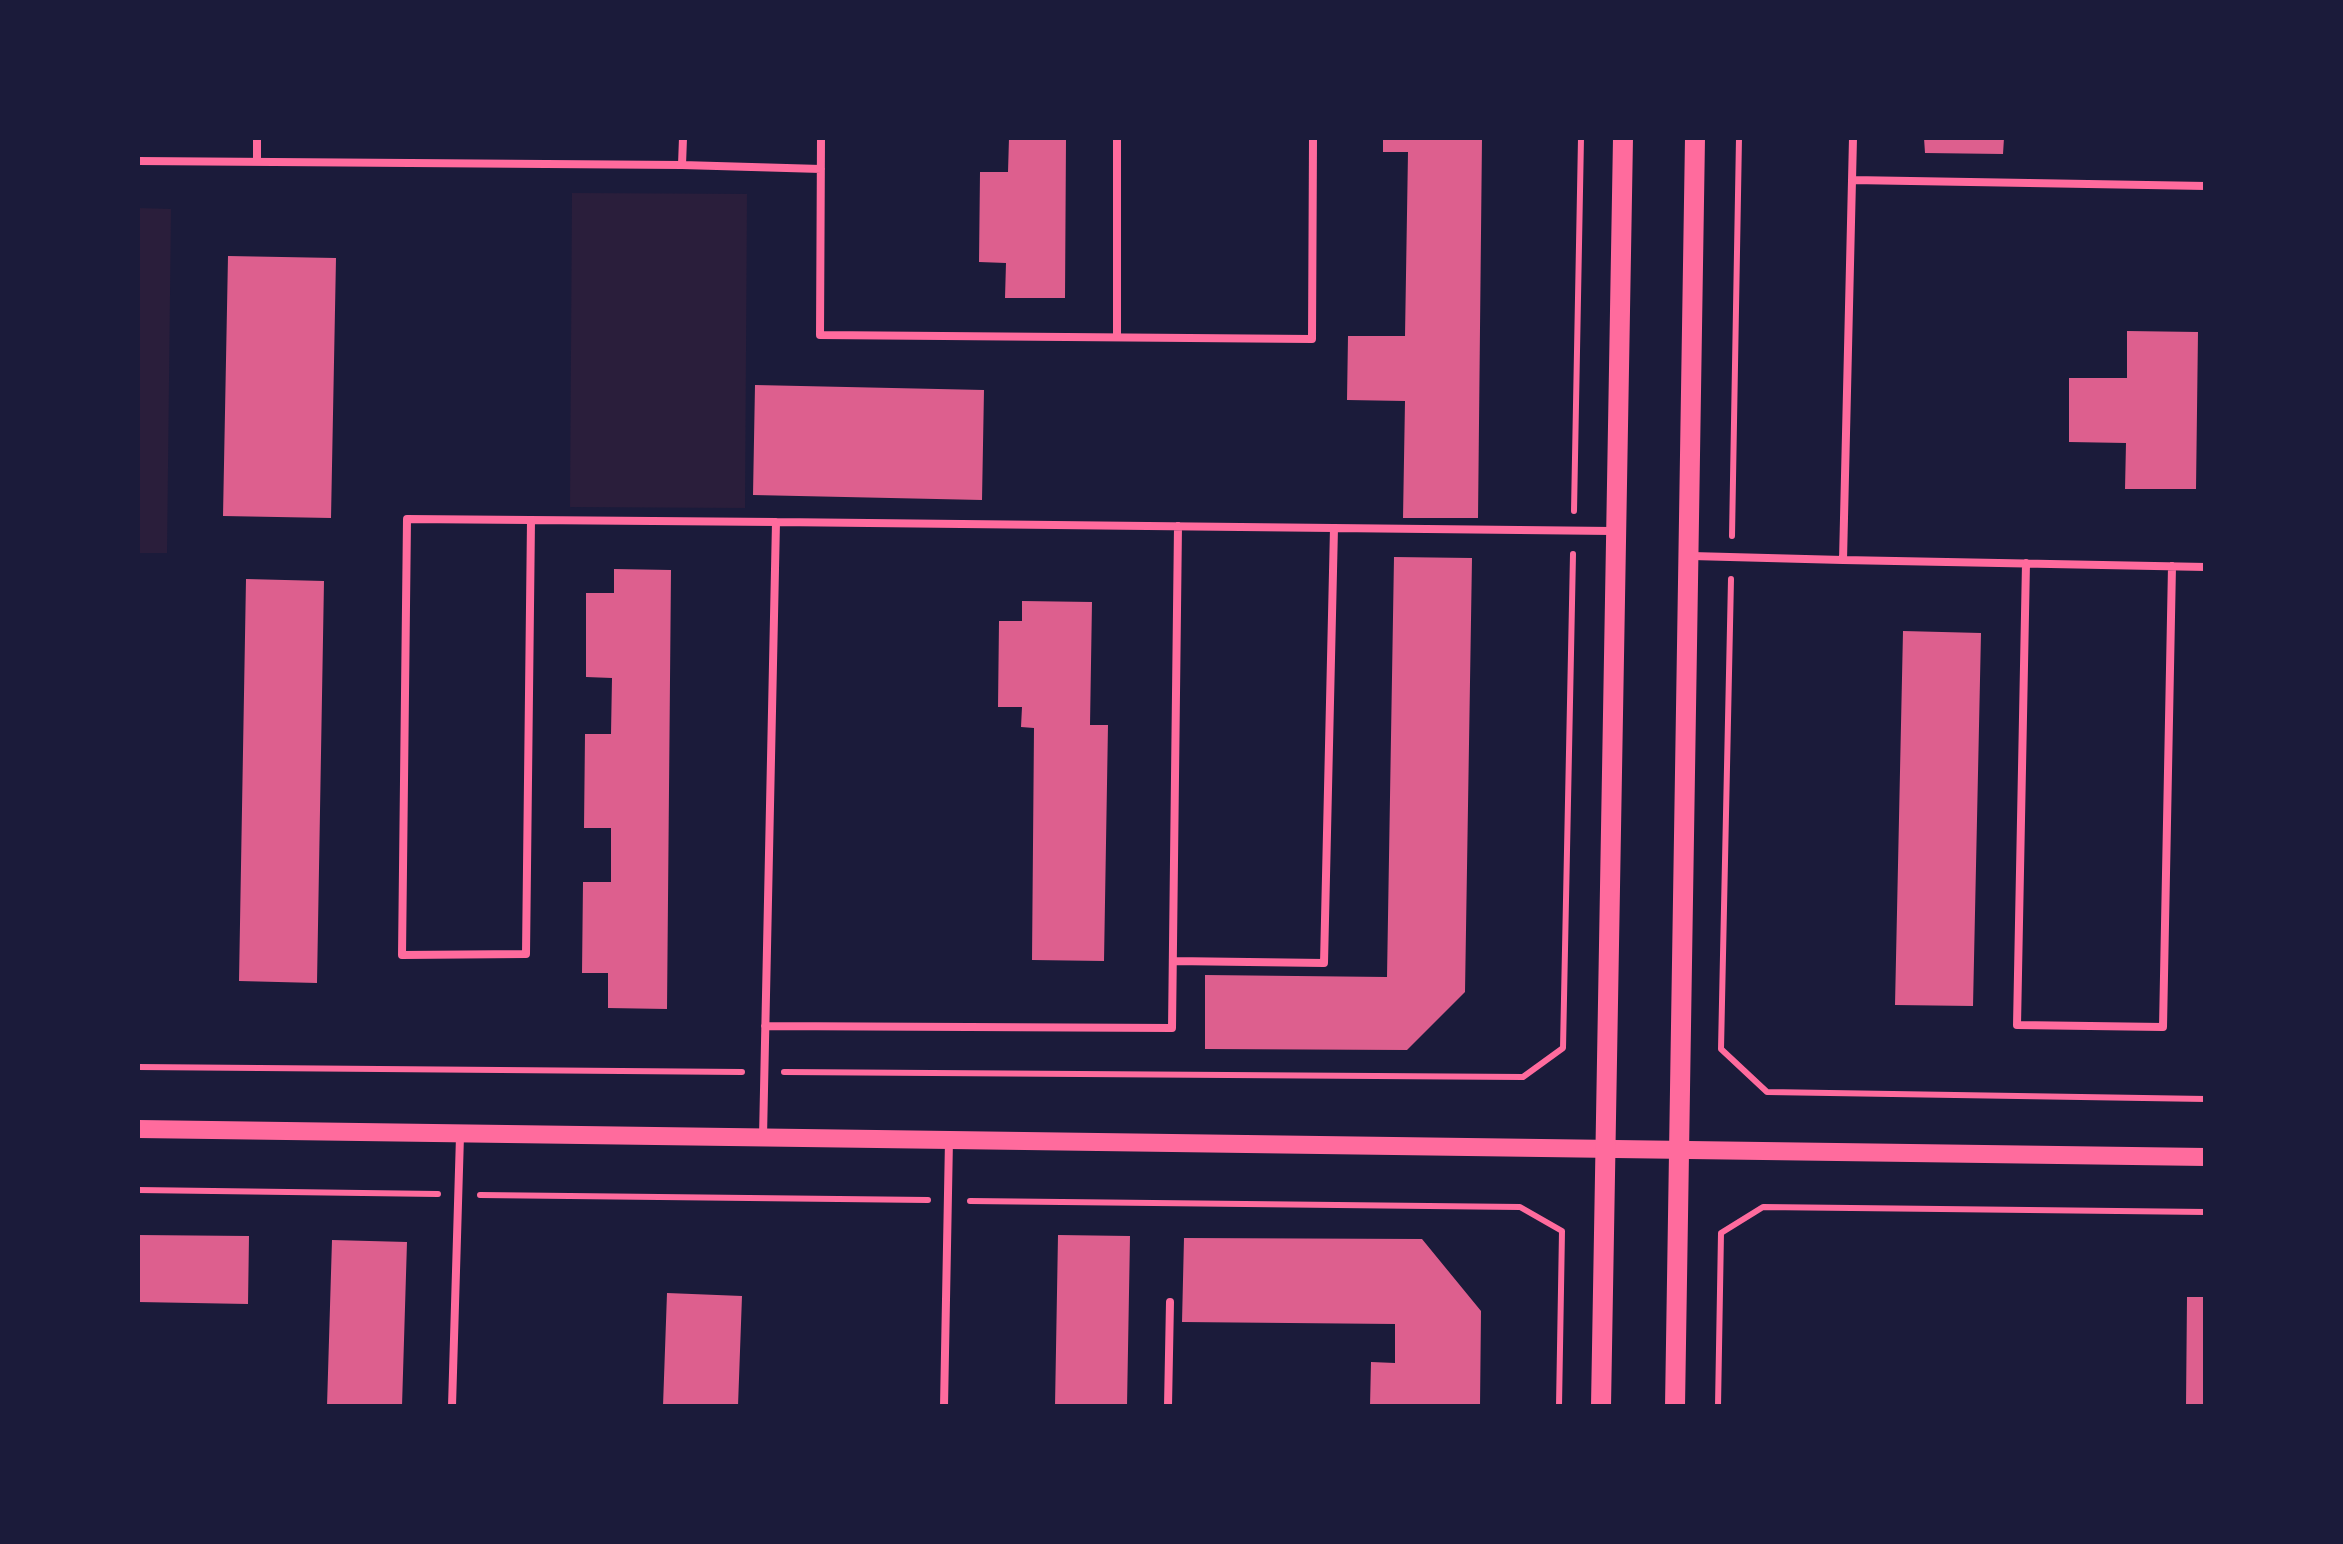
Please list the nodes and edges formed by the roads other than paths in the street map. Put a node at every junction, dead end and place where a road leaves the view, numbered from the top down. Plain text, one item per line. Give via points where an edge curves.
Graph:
1 (257, 138) edge
2 (683, 138) edge
3 (822, 138) edge
4 (1117, 138) edge
5 (1313, 138) edge
6 (1624, 138) edge
7 (1696, 138) edge
8 (1852, 138) edge
9 (138, 160) edge
10 (257, 162) junction
11 (682, 165) junction
12 (821, 170) junction
13 (1852, 180) junction
14 (2206, 186) edge
15 (1117, 337) junction
16 (531, 520) junction
17 (776, 522) junction
18 (1178, 526) junction
19 (1334, 528) junction
20 (1616, 531) junction
21 (1688, 556) junction
22 (1843, 560) junction
23 (2026, 564) junction
24 (2172, 566) junction
25 (2206, 567) edge
26 (1173, 962) junction
27 (765, 1026) junction
28 (138, 1129) edge
29 (460, 1134) junction
30 (762, 1137) junction
31 (949, 1140) junction
32 (1606, 1149) junction
33 (1678, 1150) junction
34 (2206, 1157) edge
35 (1170, 1302) dead end
36 (452, 1406) edge
37 (944, 1406) edge
38 (1168, 1406) edge
39 (1602, 1406) edge
40 (1675, 1406) edge

1 - 10 lane
2 - 11 lane
3 - 12 lane
4 - 15 lane
5 - 15 lane via 1312,339
6 - 20 main road
7 - 21 main road
8 - 13 lane
9 - 10 lane
10 - 11 lane
11 - 12 lane
12 - 15 lane via 820,335
13 - 14 lane
13 - 22 lane
16 - 16 lane via 407,518 402,954 526,954
16 - 17 lane
17 - 18 lane
17 - 27 lane
18 - 19 lane
18 - 26 lane
19 - 20 lane
19 - 26 lane via 1324,963
20 - 32 main road
21 - 22 lane
21 - 33 main road
22 - 23 lane
23 - 24 lane
23 - 24 lane via 2017,1024 2164,1026
24 - 25 lane
26 - 27 lane via 1172,1028
27 - 30 lane
28 - 29 street
29 - 30 street
29 - 36 lane
30 - 31 street
31 - 32 street
31 - 37 lane
32 - 33 street
32 - 39 main road
33 - 34 street
33 - 40 main road
35 - 38 lane

